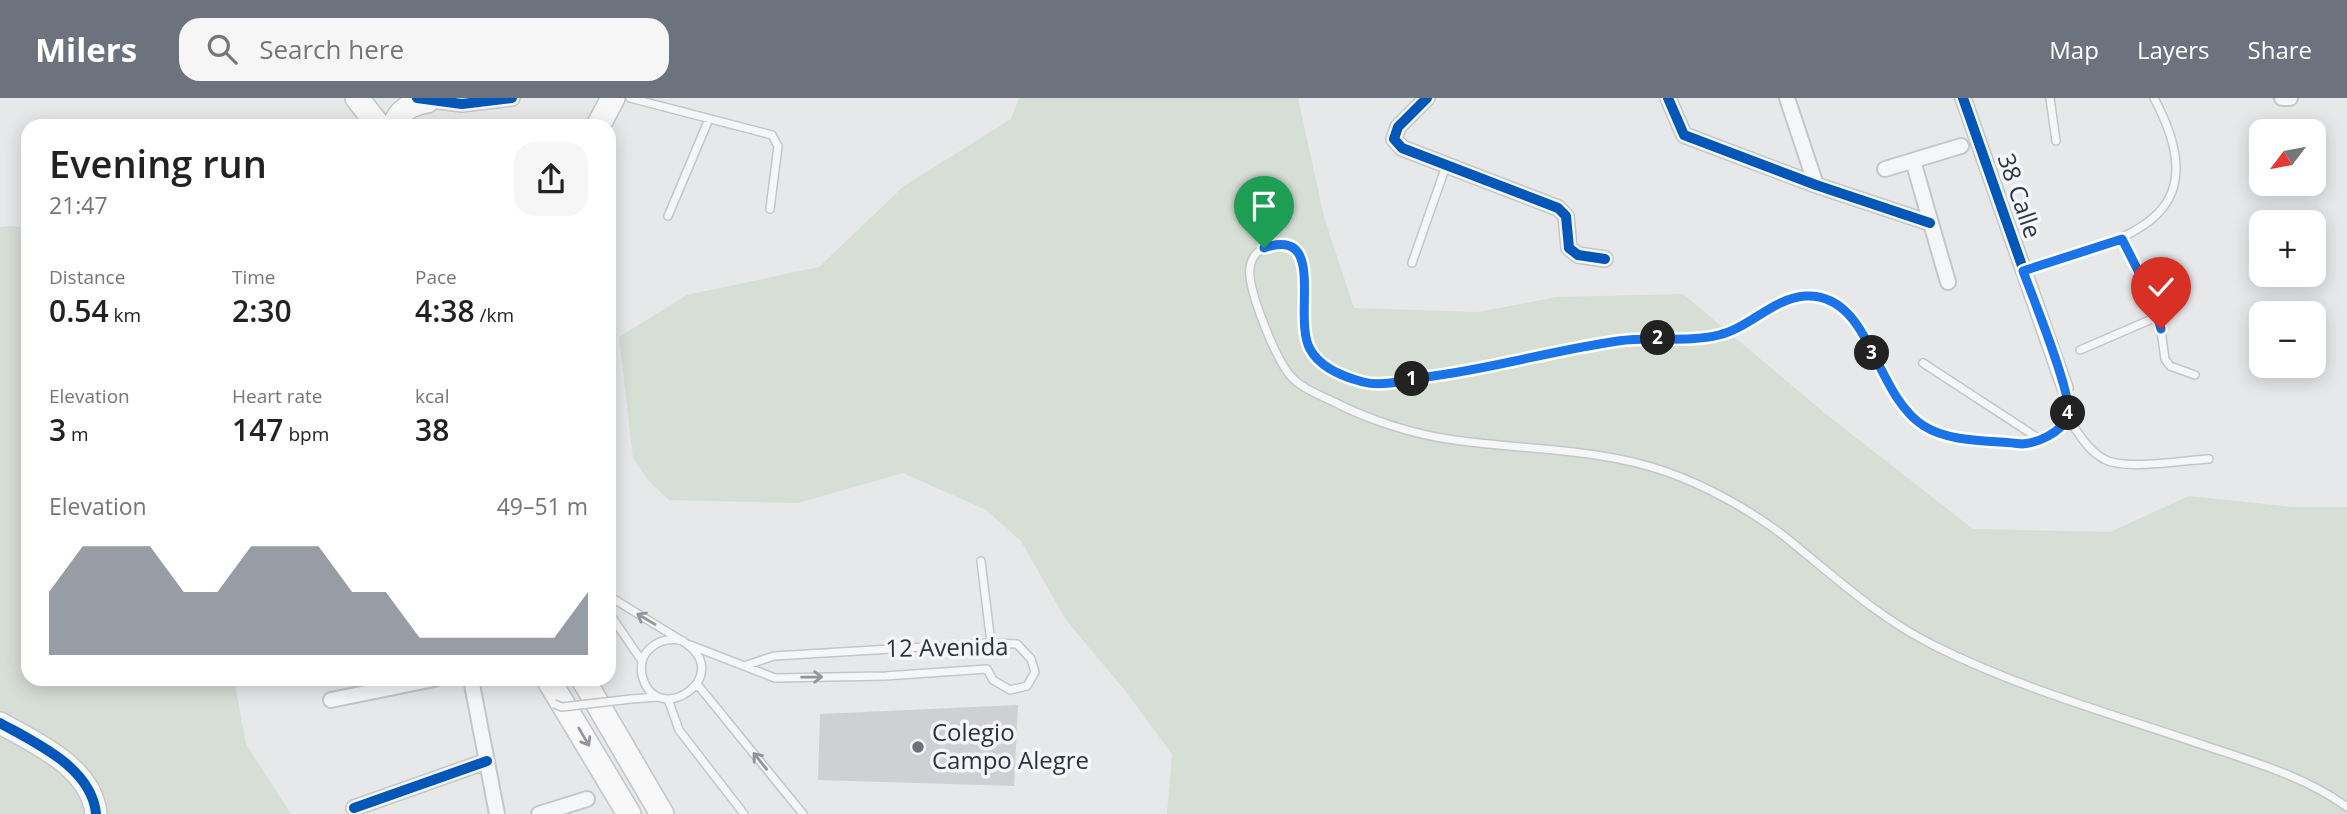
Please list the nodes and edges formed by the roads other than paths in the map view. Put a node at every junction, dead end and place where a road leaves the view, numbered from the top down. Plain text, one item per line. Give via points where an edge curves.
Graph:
1 (357, 98) edge
2 (512, 98) edge
3 (613, 98) edge
4 (630, 98) edge
5 (1427, 98) edge
6 (1668, 98) edge
7 (1787, 98) edge
8 (1963, 98) edge
9 (2050, 98) edge
10 (2154, 98) edge
11 (2282, 98) edge
12 (2290, 98) edge
13 (422, 99) edge
14 (374, 119) edge
15 (398, 119) edge
16 (602, 119) edge
17 (709, 119) junction
18 (2056, 141) dead end
19 (1961, 146) dead end
20 (1913, 161) junction
21 (1446, 166) junction
22 (1885, 169) dead end
23 (1816, 185) junction
24 (770, 209) dead end
25 (668, 216) dead end
26 (1930, 223) junction
27 (2122, 239) junction
28 (1605, 259) dead end
29 (1412, 263) dead end
30 (2023, 271) junction
31 (1948, 282) dead end
32 (2159, 316) junction
33 (2081, 350) dead end
34 (1923, 363) dead end
35 (2195, 375) dead end
36 (2065, 388) joint
37 (2067, 417) junction
38 (2041, 440) junction
39 (2209, 458) dead end
40 (981, 561) dead end
41 (616, 600) edge
42 (616, 623) edge
43 (686, 643) junction
44 (991, 643) junction
45 (642, 662) junction
46 (747, 665) junction
47 (697, 684) junction
48 (400, 686) edge
49 (472, 686) edge
50 (587, 686) edge
51 (548, 688) edge
52 (664, 698) junction
53 (331, 700) dead end
54 (0, 723) edge
55 (487, 761) junction
56 (587, 799) dead end
57 (2347, 807) edge
58 (354, 808) dead end
59 (96, 814) edge
60 (496, 814) edge
61 (539, 814) edge
62 (629, 814) edge
63 (662, 814) edge
64 (744, 814) edge
65 (803, 814) edge

1 - 14 main road
2 - 13 street via 462,104
3 - 16 main road
4 - 17 lane
5 - 21 street via 1398,127 1394,139 1402,148
6 - 23 street via 1684,135
7 - 23 street
8 - 30 street, 38 Calle
9 - 18 lane
10 - 27 lane via 2178,165 2178,179 2151,220
11 - 12 street
13 - 15 main road
17 - 24 lane via 772,135 778,146
17 - 25 lane
19 - 20 street
20 - 22 street
20 - 26 street
21 - 28 street via 1558,208 1566,216 1569,248 1578,255
21 - 29 lane
23 - 26 street
26 - 31 street
27 - 30 lane
27 - 32 lane
30 - 36 street, 38 Calle
32 - 33 lane
32 - 35 lane via 2165,359 2170,366
34 - 38 lane
36 - 37 lane
37 - 38 lane
37 - 39 lane via 2089,448 2105,460 2120,464
38 - 57 lane via 2022,444 1942,435 1925,426 1888,386 1850,314 1826,300 1806,296 1788,300 1717,336 1620,340 1465,372 1368,383 1342,376 1311,351 1303,314 1305,267 1297,250 1288,245 1271,246 1251,261 1253,290 1288,373 1308,389 1352,411 1431,436 1566,452 1667,472 1782,534 1886,619 1936,646 2008,678 2273,769
40 - 44 lane
43 -> 41 lane, 12 Avenida
42 - 45 lane
43 - 45 lane via 674,639 658,642
43 - 46 lane, 12 Avenida
43 - 47 lane via 700,659
44 - 46 lane, 12 Avenida via 774,656
46 -> 44 lane, 12 Avenida via 775,678 987,669 993,680 1010,690 1027,685 1035,672 1031,659 1017,644
45 - 52 lane via 647,686
47 - 52 lane via 685,696
65 -> 47 lane
48 - 53 street
49 - 55 street
50 - 63 main road
51 - 52 lane, bridge via 554,704 562,707
51 -> 62 main road
52 - 64 lane via 679,730
54 - 59 street via 62,760 86,785
55 - 58 street
55 - 60 street
56 - 61 street

